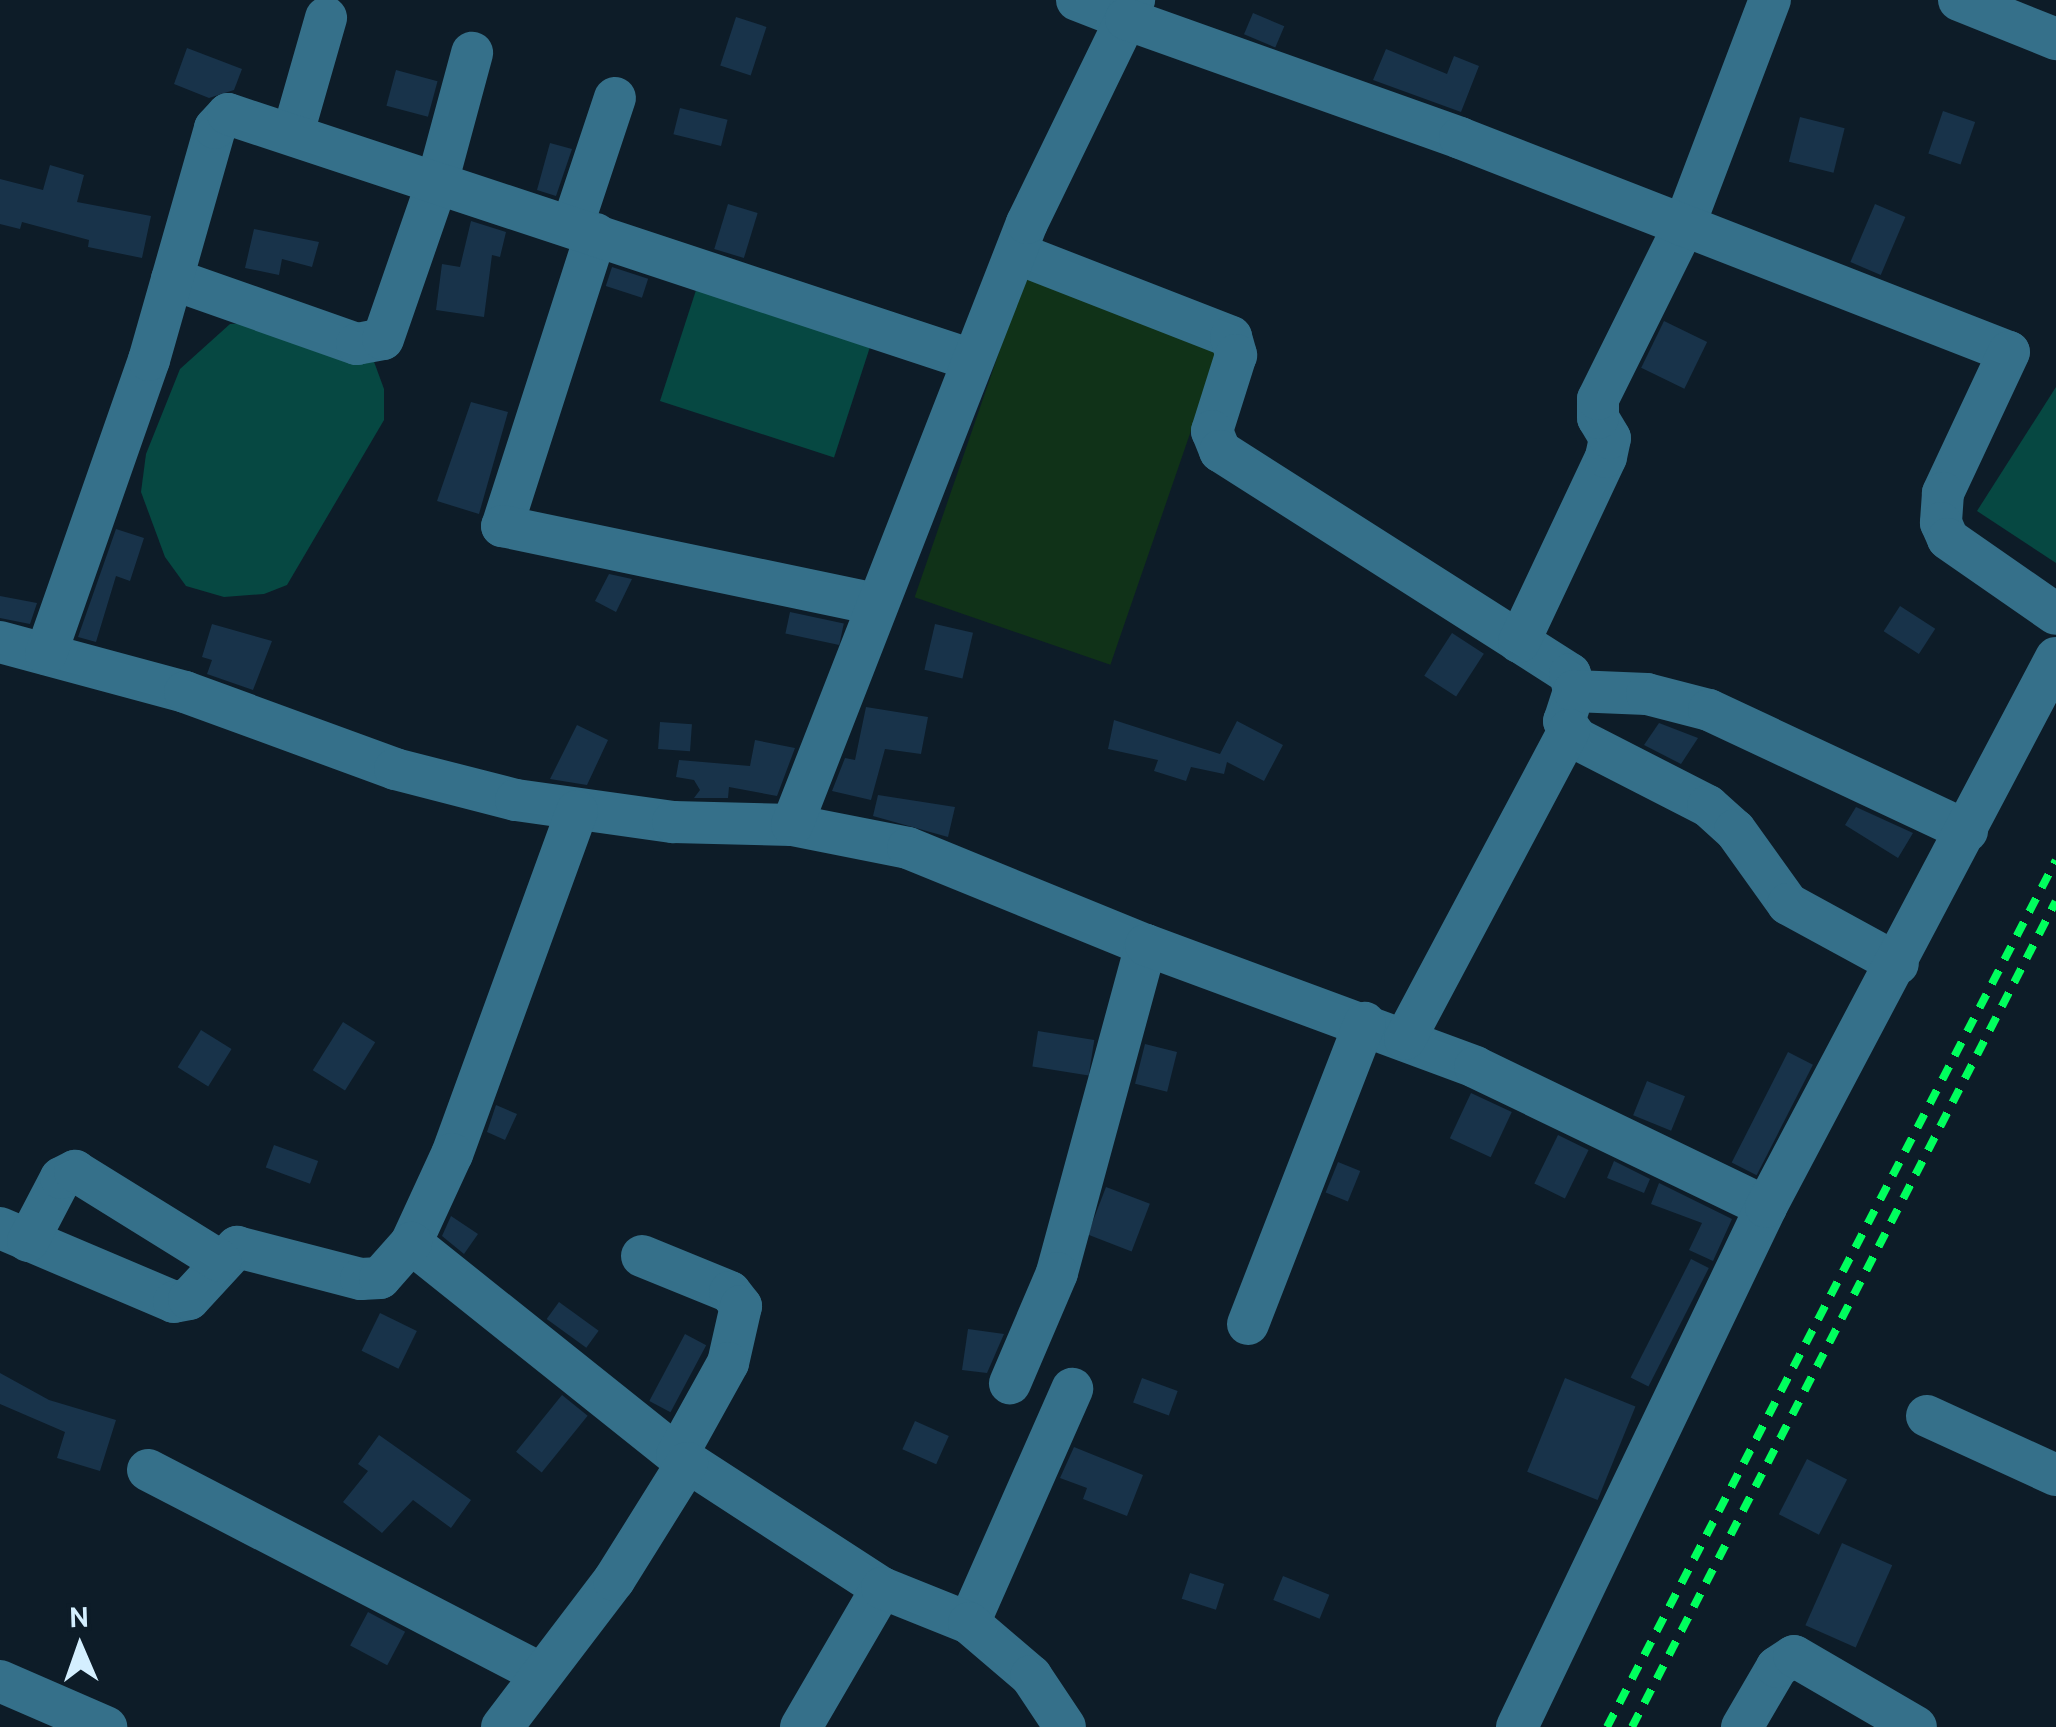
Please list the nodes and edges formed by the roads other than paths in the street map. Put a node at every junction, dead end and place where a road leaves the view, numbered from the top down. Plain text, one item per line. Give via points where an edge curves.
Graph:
1 (1077, 0) edge
2 (1770, 0) edge
3 (1959, 0) edge
4 (1130, 10) edge
5 (326, 18) dead end
6 (2056, 39) edge
7 (472, 53) dead end
8 (614, 98) dead end
9 (294, 133) junction
10 (437, 183) junction
11 (1684, 226) junction
12 (1027, 227) junction
13 (584, 230) junction
14 (172, 278) junction
15 (972, 360) junction
16 (876, 604) junction
17 (2056, 614) edge
18 (0, 642) edge
19 (1518, 642) junction
20 (46, 654) junction
21 (2047, 676) edge
22 (1572, 710) junction
23 (577, 811) junction
24 (792, 825) junction
25 (1967, 831) junction
26 (1146, 945) junction
27 (1898, 964) junction
28 (1365, 1023) junction
29 (1405, 1039) junction
30 (1766, 1207) junction
31 (14, 1235) edge
32 (410, 1243) junction
33 (642, 1256) dead end
34 (220, 1262) junction
35 (1248, 1324) dead end
36 (1010, 1383) dead end
37 (1072, 1389) dead end
38 (1927, 1416) dead end
39 (682, 1459) junction
40 (2052, 1462) edge
41 (148, 1470) dead end
42 (882, 1588) junction
43 (969, 1623) junction
44 (540, 1673) junction
45 (0, 1681) edge
46 (106, 1727) edge
47 (502, 1727) edge
48 (801, 1727) edge
49 (1065, 1727) edge
50 (1517, 1727) edge
51 (1742, 1727) edge
52 (1916, 1727) edge

1 - 4 street
2 - 11 street
3 - 6 street
4 - 11 street
4 - 12 street
5 - 9 street
7 - 10 street
8 - 13 street
9 - 10 street
9 - 14 street via 239,114 218,118
10 - 13 street
10 - 14 street via 391,328 372,346
11 - 17 street via 2013,354 1942,493 1941,523 1948,539
11 - 19 street via 1604,386 1598,418 1610,438 1606,457
12 - 15 street
12 - 19 street via 1231,337 1236,355 1212,431 1220,451
13 - 15 street
13 - 16 street via 502,526
14 - 20 street
15 - 16 street
16 - 24 street
18 - 20 street
19 - 22 street via 1570,674
20 - 23 street via 184,692 395,769
21 - 25 street
22 - 25 street via 1647,694 1710,710
22 - 27 street via 1735,830 1788,904
22 - 29 street
23 - 24 street
23 - 32 street via 452,1154
24 - 26 street via 908,848
25 - 27 street
26 - 28 street
26 - 36 street via 1068,1238
27 - 30 street
28 - 29 street
28 - 35 street
29 - 30 street
30 - 50 street
31 - 34 street via 174,1302 189,1298
31 - 34 street via 60,1178 75,1171
32 - 34 street via 380,1278 361,1280 244,1246
32 - 39 street
33 - 39 street via 730,1292 741,1306 728,1363
37 - 43 street
38 - 40 street
39 - 42 street
39 - 44 street via 614,1580
41 - 44 street
42 - 43 street
42 - 48 street
43 - 49 street via 1031,1676
44 - 47 street
45 - 46 street
51 - 52 street via 1777,1666 1794,1656

